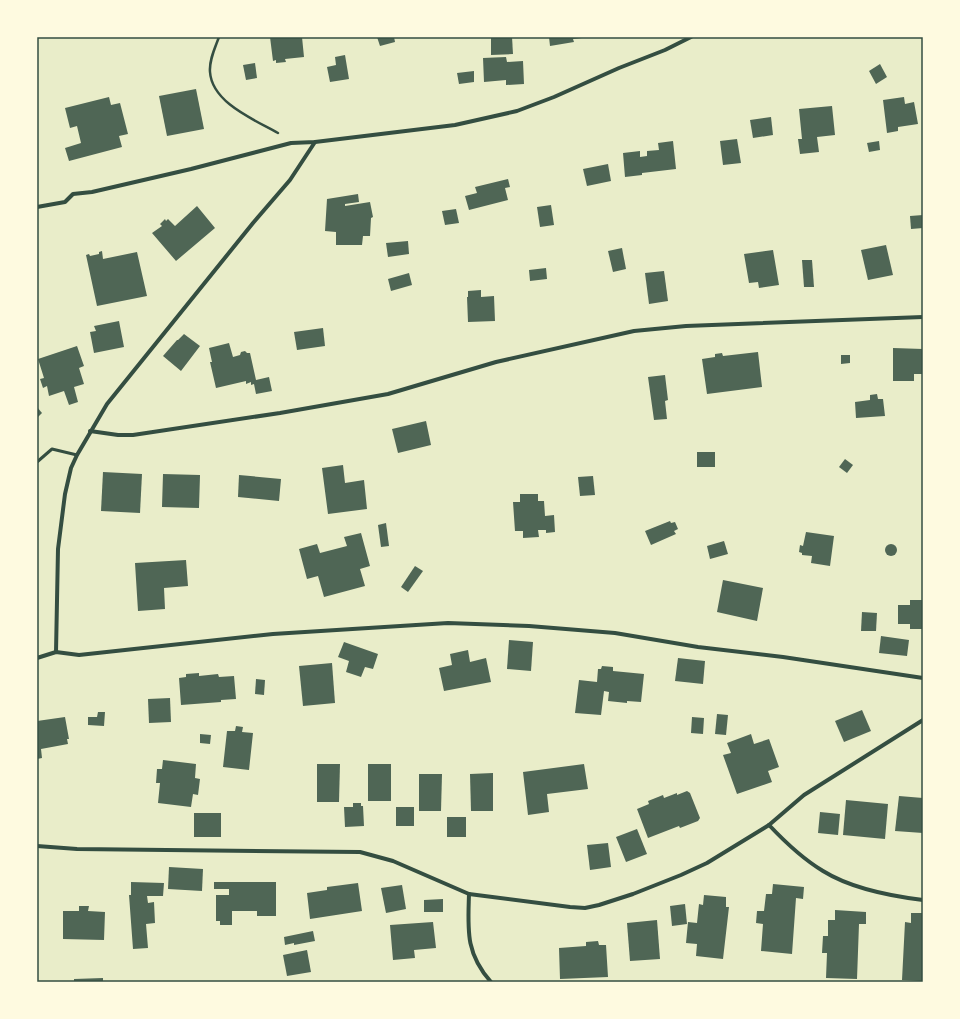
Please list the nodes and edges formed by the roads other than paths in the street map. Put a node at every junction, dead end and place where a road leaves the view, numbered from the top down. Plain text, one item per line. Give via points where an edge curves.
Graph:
1 (691, 37) edge
2 (315, 142) junction
3 (37, 207) edge
4 (923, 317) edge
5 (90, 431) junction
6 (77, 455) junction
7 (37, 462) edge
8 (56, 652) junction
9 (37, 658) edge
10 (923, 678) edge
11 (923, 720) edge
12 (769, 824) junction
13 (37, 846) edge
14 (469, 894) junction
15 (923, 900) edge
16 (491, 982) edge

1 - 2 street via 517,111 455,125
2 - 3 street via 291,143 92,192 72,194 65,202
2 - 5 street via 290,180 112,398
4 - 5 street via 686,326 634,331 496,362 388,394 133,435
5 - 6 street
6 - 7 lane via 52,449
6 - 8 street via 65,494 58,549
8 - 9 street
8 - 10 street via 79,654 273,634 455,624 529,626 615,634
11 - 12 street via 804,795
12 - 14 street via 707,863 682,875 599,905 585,908 570,907
12 - 15 street via 781,838 811,863 834,877 861,887
13 - 14 street via 77,849 360,852 393,861
14 - 16 street via 469,940 478,964

